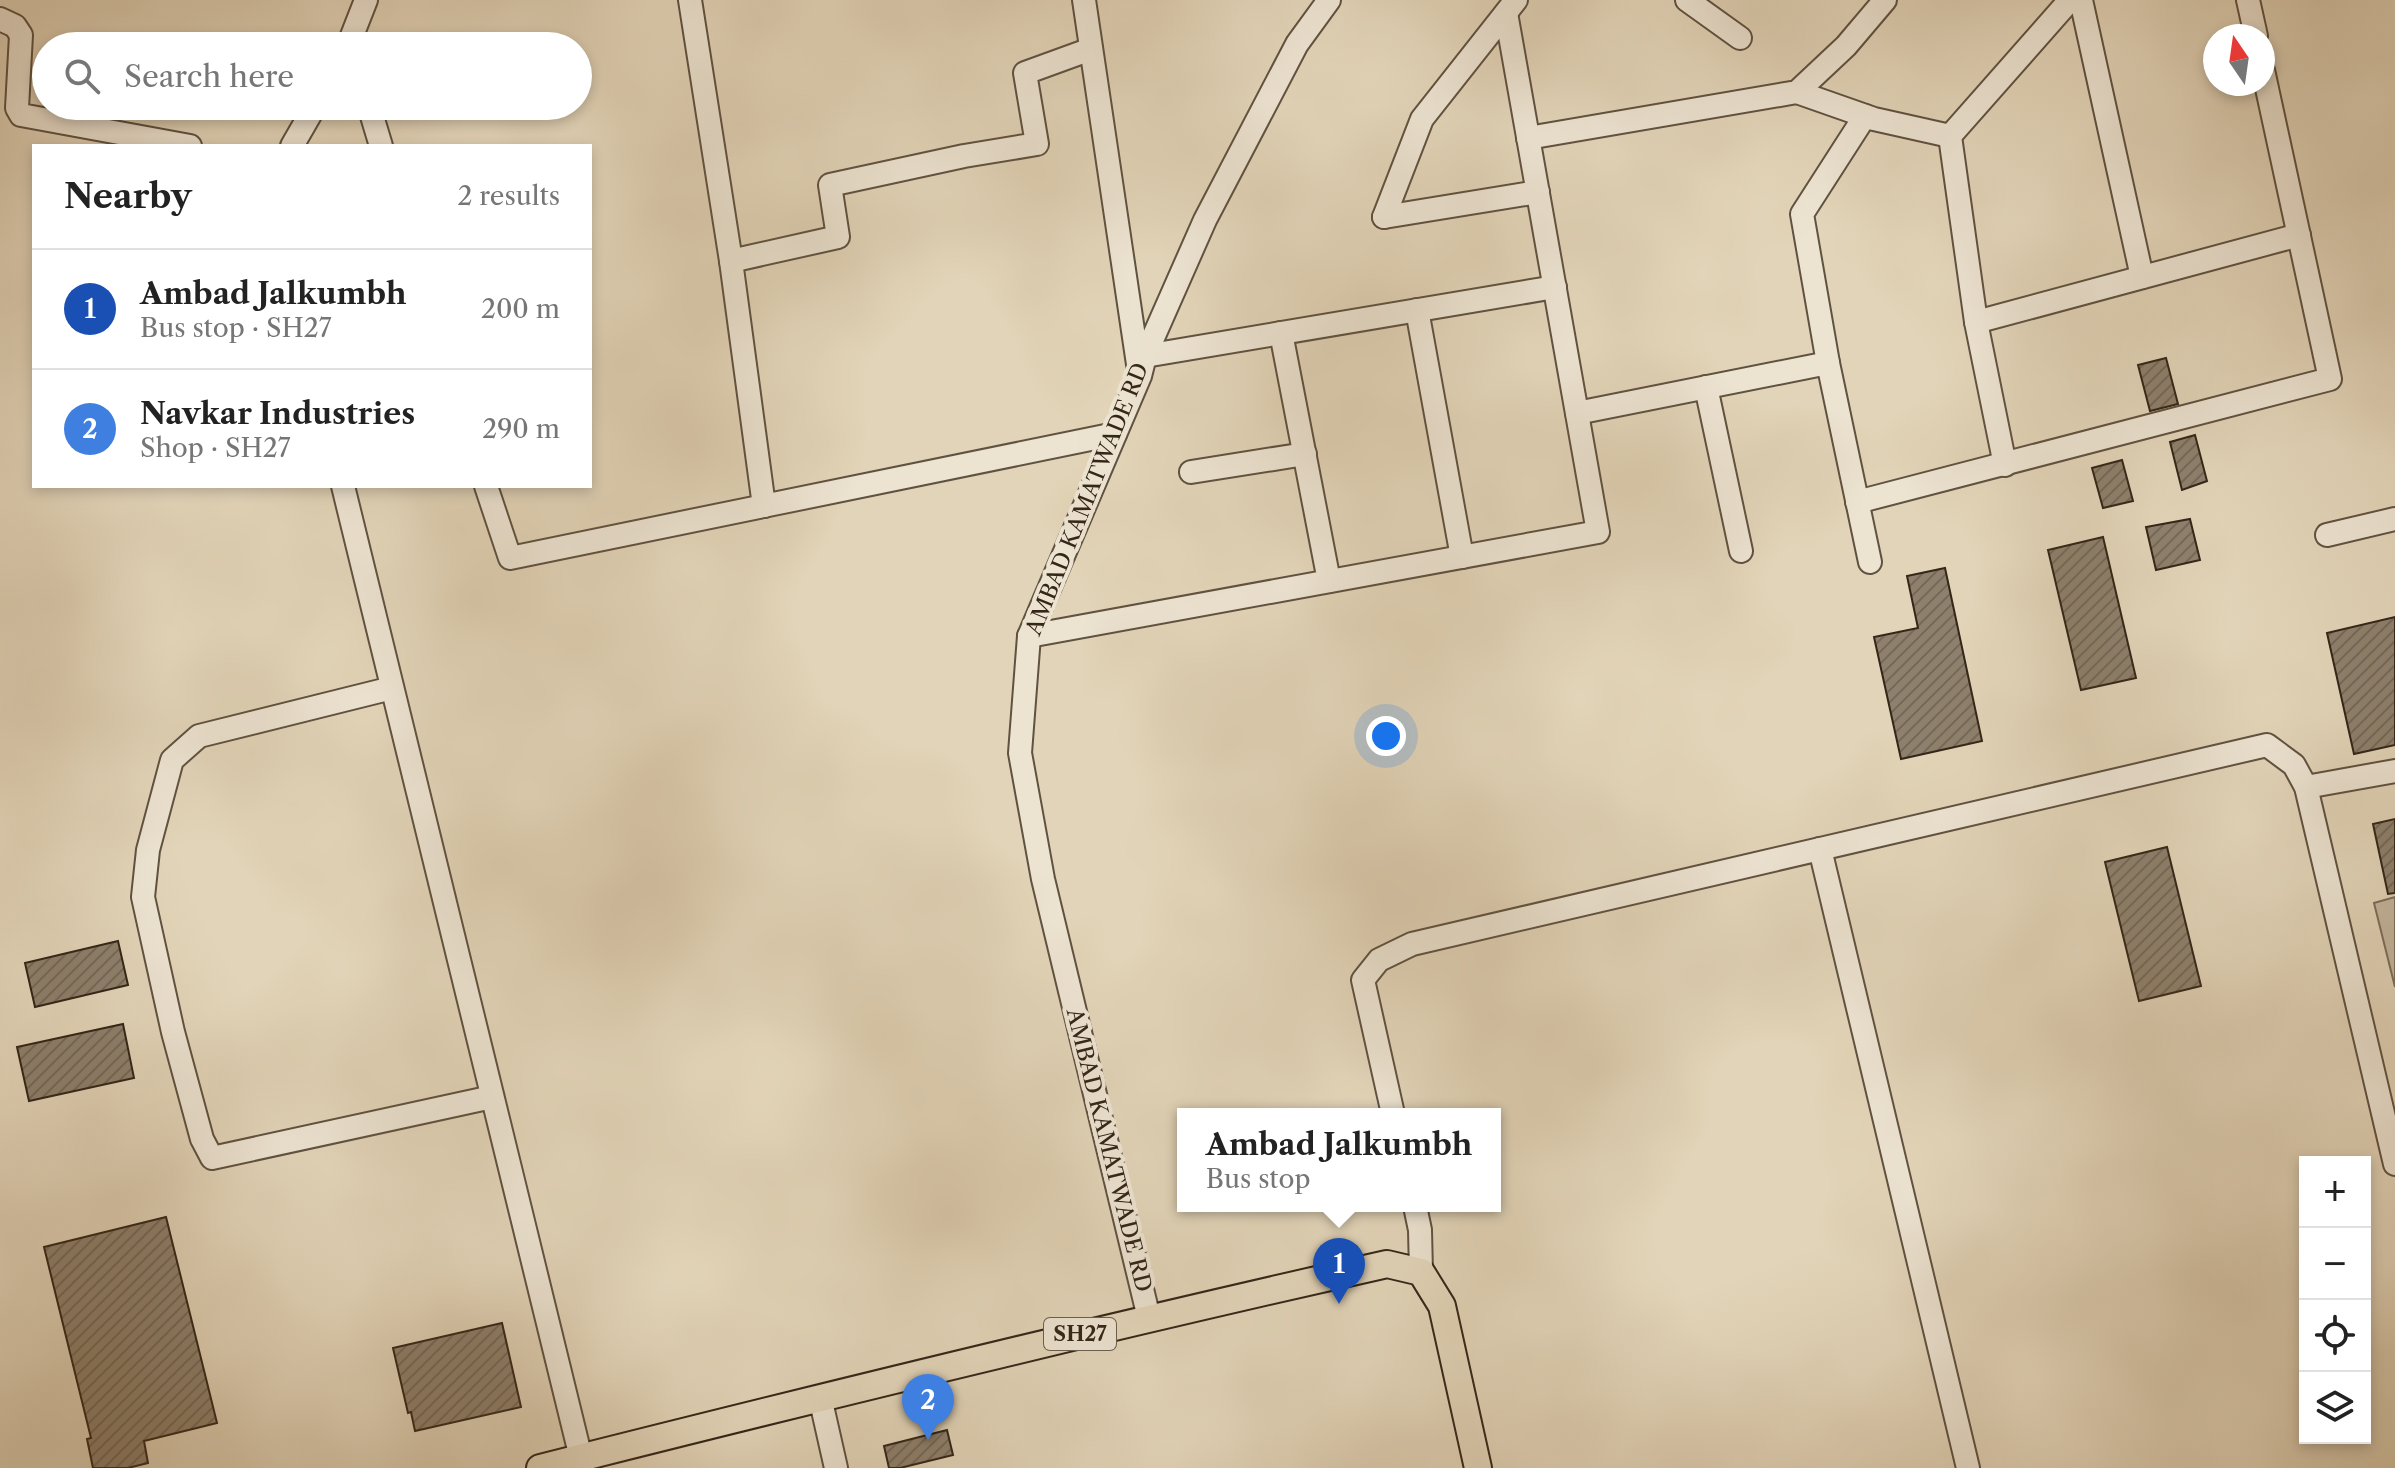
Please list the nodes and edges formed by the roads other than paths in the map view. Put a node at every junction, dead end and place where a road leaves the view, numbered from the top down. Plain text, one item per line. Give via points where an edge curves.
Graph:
1 (366, 0) edge
2 (690, 0) edge
3 (1084, 0) edge
4 (1329, 0) edge
5 (1687, 0) edge
6 (2070, 0) edge
7 (2081, 0) edge
8 (2248, 0) edge
9 (1879, 2) edge
10 (1507, 5) edge
11 (0, 19) edge
12 (2253, 24) edge
13 (355, 32) edge
14 (1740, 38) dead end
15 (1091, 49) junction
16 (1797, 92) junction
17 (2269, 96) edge
18 (1865, 116) junction
19 (32, 117) edge
20 (48, 120) edge
21 (307, 120) edge
22 (373, 120) edge
23 (1950, 136) junction
24 (1528, 138) junction
25 (179, 144) edge
26 (293, 144) edge
27 (380, 144) edge
28 (1538, 192) junction
29 (2299, 235) junction
30 (731, 261) junction
31 (2142, 277) junction
32 (1555, 287) junction
33 (1417, 310) junction
34 (1976, 322) junction
35 (1281, 333) junction
36 (1828, 363) junction
37 (1142, 366) junction
38 (1706, 387) junction
39 (1577, 413) junction
40 (1115, 434) junction
41 (1305, 454) junction
42 (2005, 465) junction
43 (1191, 472) dead end
44 (343, 488) edge
45 (487, 488) edge
46 (1857, 502) junction
47 (764, 506) junction
48 (2395, 519) edge
49 (2327, 535) dead end
50 (1741, 551) dead end
51 (1462, 557) junction
52 (1870, 562) dead end
53 (1329, 581) junction
54 (1029, 636) junction
55 (392, 688) junction
56 (2395, 771) edge
57 (2306, 787) junction
58 (1820, 849) junction
59 (492, 1097) junction
60 (1392, 1108) edge
61 (2395, 1164) edge
62 (1416, 1212) edge
63 (1421, 1272) junction
64 (1149, 1318) junction
65 (820, 1397) junction
66 (581, 1458) junction
67 (540, 1468) edge
68 (836, 1468) edge
69 (1478, 1468) edge
70 (1968, 1468) edge

1 - 13 street
2 - 30 street
3 - 15 street
4 - 37 street, AMBAD KAMATWADE RD via 1297,44 1205,220
5 - 14 street
6 - 23 street
7 - 31 street
8 - 12 street
9 - 16 street via 1846,46
10 - 24 street
10 - 28 street via 1422,119 1384,217
11 - 19 street via 21,35 17,108
15 - 30 street via 1025,73 1037,144 830,185 838,237
15 - 37 street
16 - 18 street
16 - 24 street
17 - 29 street
18 - 23 street
18 - 36 street via 1802,214
20 - 25 street
21 - 26 street
22 - 27 street
23 - 34 street
24 - 28 street
28 - 32 street
29 - 31 street
29 - 42 street via 2330,379
30 - 47 street
31 - 34 street
32 - 33 street
32 - 39 street
33 - 35 street
33 - 51 street
34 - 42 street
35 - 37 street
35 - 41 street
36 - 38 street
36 - 46 street
37 - 40 street, AMBAD KAMATWADE RD
38 - 39 street
38 - 50 street
39 - 51 street via 1598,532
40 - 47 street
40 - 54 street, AMBAD KAMATWADE RD
41 - 43 street
41 - 53 street
42 - 46 street
44 - 55 street
45 - 47 street via 510,558
46 - 52 street
48 - 49 street
51 - 53 street
53 - 54 street
54 - 64 street, AMBAD KAMATWADE RD via 1020,753 1043,879
55 - 59 street
55 - 59 street via 199,736 172,760 148,850 143,897 173,1032 212,1158
56 - 57 street
57 - 58 street via 2294,765 2267,745
57 - 61 street
58 - 60 street via 1412,944 1379,960 1363,980
58 - 70 street
59 - 66 street
62 - 63 street
63 - 64 main road, SH27 / SH27 via 1387,1264
63 - 69 main road via 1442,1306
64 - 65 main road, SH27 / SH27
65 - 66 main road, SH27 / SH27
65 - 68 street
66 - 67 main road, SH27 / SH27

